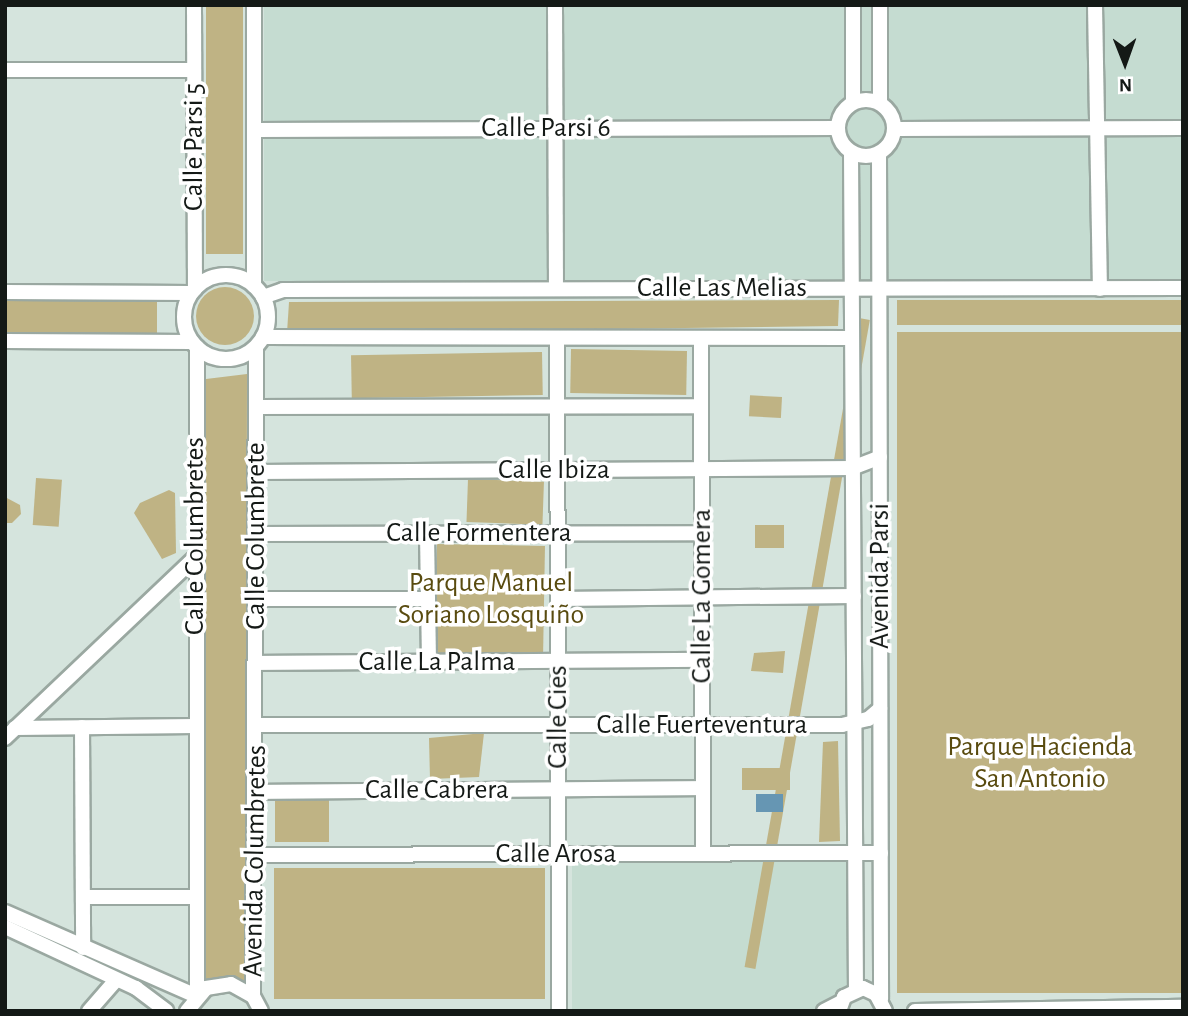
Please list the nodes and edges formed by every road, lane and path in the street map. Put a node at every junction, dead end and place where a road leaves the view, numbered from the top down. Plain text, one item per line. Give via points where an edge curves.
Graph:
1 (194, 5) edge
2 (254, 5) edge
3 (555, 5) edge
4 (853, 5) edge
5 (880, 5) edge
6 (1095, 5) edge
7 (5, 70) edge
8 (193, 70) junction
9 (853, 102) junction
10 (880, 103) junction
11 (555, 128) junction
12 (838, 128) junction
13 (1095, 128) junction
14 (1183, 128) edge
15 (895, 129) junction
16 (255, 130) junction
17 (851, 152) junction
18 (879, 154) junction
19 (851, 288) junction
20 (879, 288) junction
21 (1183, 288) edge
22 (556, 289) junction
23 (1100, 289) junction
24 (193, 291) junction
25 (5, 292) edge
26 (259, 292) junction
27 (557, 338) junction
28 (701, 338) junction
29 (852, 338) junction
30 (5, 341) edge
31 (259, 342) junction
32 (194, 344) junction
33 (701, 405) junction
34 (256, 407) junction
35 (558, 407) junction
36 (880, 457) junction
37 (852, 468) junction
38 (558, 469) junction
39 (702, 470) junction
40 (256, 472) junction
41 (558, 533) junction
42 (702, 533) junction
43 (256, 534) junction
44 (427, 534) junction
45 (195, 558) junction
46 (854, 596) junction
47 (256, 598) junction
48 (702, 598) junction
49 (428, 599) junction
50 (558, 599) junction
51 (703, 660) junction
52 (558, 661) junction
53 (429, 662) junction
54 (256, 663) junction
55 (880, 709) junction
56 (855, 724) junction
57 (558, 725) junction
58 (703, 725) junction
59 (195, 726) junction
60 (256, 726) junction
61 (82, 727) junction
62 (10, 733) edge
63 (703, 788) junction
64 (559, 789) junction
65 (256, 792) junction
66 (703, 853) junction
67 (856, 853) junction
68 (881, 853) junction
69 (559, 854) junction
70 (256, 855) junction
71 (82, 897) junction
72 (196, 897) junction
73 (5, 912) edge
74 (5, 927) edge
75 (83, 948) junction
76 (116, 980) junction
77 (856, 989) junction
78 (196, 996) junction
79 (253, 996) junction
80 (883, 1005) edge
81 (840, 1007) edge
82 (1183, 1007) edge
83 (94, 1008) edge
84 (1103, 1009) edge
85 (1127, 1009) edge
86 (955, 1010) edge
87 (1029, 1010) edge
88 (166, 1011) edge
89 (187, 1011) edge
90 (261, 1011) edge
91 (559, 1011) edge
92 (824, 1011) edge
93 (915, 1011) edge

1 - 8 street, Calle Parsi 5
2 - 16 street
3 - 11 street
4 - 9 street
5 - 10 street
6 - 13 street
7 - 8 street
8 - 24 street, Calle Parsi 5
9 - 10 street
9 - 12 street via 842,113
10 - 15 street via 891,114
11 - 12 street, Calle Parsi 6
11 - 16 street, Calle Parsi 6
11 - 22 street
12 - 17 street
13 - 14 street
13 - 15 street
13 - 23 street
15 - 18 street via 890,144
16 - 26 street
17 - 18 street
17 - 19 street, Avenida Parsi
18 - 20 street, Avenida Parsi
19 - 20 street, Calle Las Melias
19 - 22 street, Calle Las Melias
19 - 29 street, Avenida Parsi
20 - 23 street, Calle Las Melias
20 - 36 street, Avenida Parsi
21 - 23 street, Calle Las Melias
22 - 26 street, Calle Las Melias
24 - 25 street
24 - 26 street via 220,275 232,275
24 - 32 street via 184,318
26 - 31 street via 268,324
27 - 28 street, Calle Las Melias
27 - 31 street, Calle Las Melias
27 - 35 street, Calle Cies
28 - 29 street, Calle Las Melias
28 - 33 street, Calle La Gomera
29 - 37 street, Avenida Parsi
30 - 32 street
31 - 32 street via 245,355 220,359
31 - 34 street, Calle Columbrete
32 - 45 street, Calle Columbretes
33 - 35 street
33 - 39 street, Calle La Gomera
34 - 35 street
34 - 40 street, Calle Columbrete
35 - 38 street, Calle Cies
36 - 37 street
36 - 55 street, Avenida Parsi
37 - 39 street, Calle Ibiza
37 - 46 street, Avenida Parsi
38 - 39 street, Calle Ibiza
38 - 40 street, Calle Ibiza
38 - 41 street, Calle Cies
39 - 42 street, Calle La Gomera
40 - 43 street, Calle Columbrete
41 - 42 street, Calle Formentera
41 - 44 street, Calle Formentera
41 - 50 street, Calle Cies
42 - 48 street, Calle La Gomera
43 - 44 street, Calle Formentera
43 - 47 street, Calle Columbrete
44 - 49 street
45 - 59 street, Calle Columbretes
45 - 62 street
46 - 48 street
46 - 56 street, Avenida Parsi
47 - 49 street
47 - 54 street, Calle Columbrete
48 - 50 street
48 - 51 street, Calle La Gomera
49 - 53 street
50 - 52 street, Calle Cies
51 - 52 street, Calle La Palma
51 - 58 street, Calle La Gomera
52 - 53 street, Calle La Palma
52 - 57 street, Calle Cies
53 - 54 street, Calle La Palma
54 - 60 street, Calle Columbrete
55 - 56 street
55 - 68 street, Avenida Parsi
56 - 58 street, Calle Fuerteventura
56 - 67 street, Avenida Parsi
57 - 58 street, Calle Fuerteventura
57 - 60 street, Calle Fuerteventura
57 - 64 street, Calle Cies
58 - 63 street, Calle La Gomera
59 - 61 street
59 - 72 street, Avenida Columbretes
60 - 65 street, Avenida Columbretes
61 - 62 street
61 - 71 street
63 - 64 street, Calle Cabrera
63 - 66 street, Calle La Gomera
64 - 65 street, Calle Cabrera
64 - 69 street, Calle Cies
65 - 70 street, Avenida Columbretes
66 - 67 street, Calle Arosa
66 - 69 street, Calle Arosa
67 - 68 street, Calle Arosa
67 - 77 street, Avenida Parsi
68 - 80 street, Avenida Parsi
69 - 70 street, Calle Arosa
69 - 91 street, Calle Cies
70 - 79 street, Avenida Columbretes
71 - 72 street
71 - 75 street
72 - 78 street, Avenida Columbretes
73 - 75 street
74 - 76 street
75 - 78 street
76 - 83 street
76 - 88 street
77 - 80 street via 870,990
77 - 81 street
78 - 79 street via 206,988 231,984
78 - 89 street
79 - 90 street
81 - 92 street
82 - 85 street
84 - 85 street
84 - 87 street
86 - 87 street
86 - 93 street

